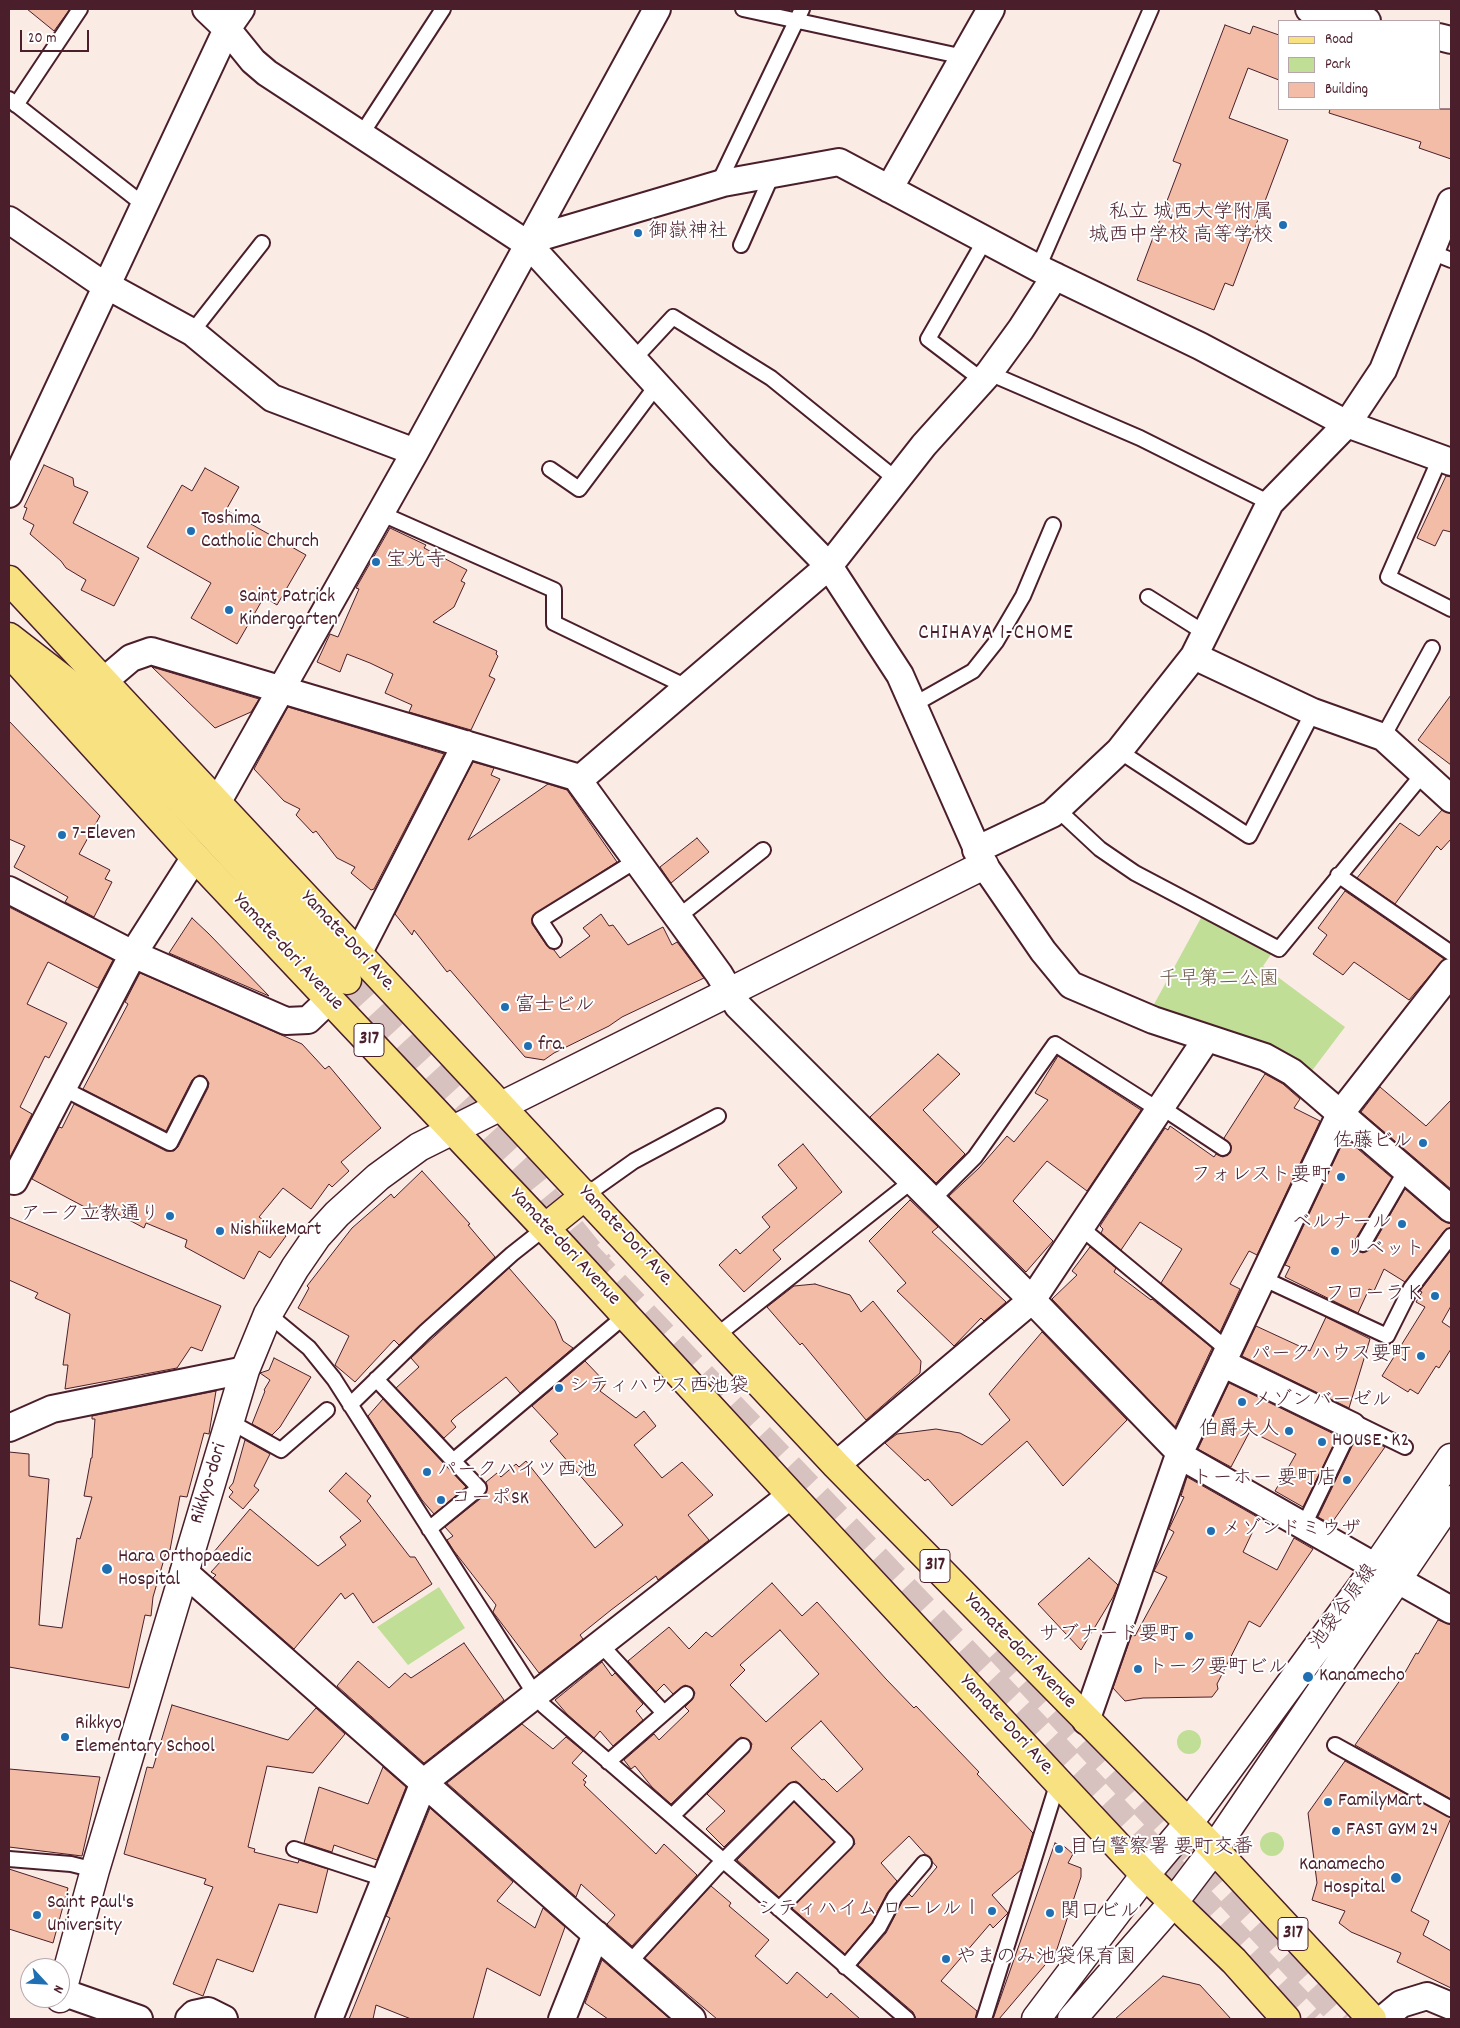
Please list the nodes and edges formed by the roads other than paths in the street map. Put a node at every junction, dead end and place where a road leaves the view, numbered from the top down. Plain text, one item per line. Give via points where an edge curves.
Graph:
1 (80, 9) edge
2 (206, 9) edge
3 (443, 9) edge
4 (657, 9) edge
5 (743, 9) edge
6 (992, 9) edge
7 (1152, 9) edge
8 (1309, 9) edge
9 (799, 15) edge
10 (234, 19) edge
11 (1362, 20) edge
12 (964, 57) junction
13 (12, 102) edge
14 (361, 135) junction
15 (766, 175) junction
16 (723, 184) junction
17 (889, 189) junction
18 (1451, 202) edge
19 (144, 205) junction
20 (9, 220) edge
21 (985, 240) junction
22 (262, 242) dead end
23 (529, 245) junction
24 (740, 245) dead end
25 (1441, 256) edge
26 (1046, 272) junction
27 (107, 285) junction
28 (192, 332) junction
29 (634, 359) junction
30 (986, 376) junction
31 (657, 385) junction
32 (1347, 424) junction
33 (415, 452) junction
34 (1445, 460) edge
35 (550, 469) dead end
36 (897, 480) junction
37 (9, 494) edge
38 (1270, 503) junction
39 (380, 513) junction
40 (1053, 525) dead end
41 (830, 566) junction
42 (9, 580) edge
43 (1148, 597) dead end
44 (1451, 609) edge
45 (1205, 632) junction
46 (9, 637) edge
47 (1432, 648) dead end
48 (9, 652) edge
49 (1194, 656) junction
50 (105, 680) junction
51 (687, 687) junction
52 (281, 689) junction
53 (913, 705) junction
54 (1313, 712) junction
55 (1383, 737) junction
56 (466, 744) junction
57 (1119, 751) junction
58 (1423, 774) junction
59 (580, 779) junction
60 (1451, 799) edge
61 (217, 803) junction
62 (1057, 809) junction
63 (763, 850) dead end
64 (195, 857) junction
65 (980, 858) junction
66 (637, 860) junction
67 (1338, 875) junction
68 (9, 890) edge
69 (678, 917) junction
70 (554, 941) dead end
71 (1451, 953) edge
72 (133, 954) junction
73 (358, 954) junction
74 (1451, 972) edge
75 (338, 990) junction
76 (729, 992) junction
77 (1207, 1038) junction
78 (200, 1084) dead end
79 (62, 1088) junction
80 (503, 1106) junction
81 (1160, 1108) junction
82 (1340, 1114) junction
83 (718, 1116) dead end
84 (454, 1130) junction
85 (1223, 1148) dead end
86 (1406, 1170) junction
87 (14, 1181) dead end
88 (912, 1181) junction
89 (586, 1195) junction
90 (932, 1200) junction
91 (1451, 1209) edge
92 (545, 1228) junction
93 (1080, 1228) junction
94 (1451, 1236) edge
95 (1363, 1244) dead end
96 (1262, 1278) junction
97 (1032, 1300) junction
98 (268, 1314) junction
99 (626, 1315) junction
100 (716, 1336) junction
101 (1225, 1357) junction
102 (245, 1370) junction
103 (376, 1379) junction
104 (350, 1405) junction
105 (328, 1410) dead end
106 (229, 1421) junction
107 (1352, 1426) junction
108 (9, 1428) edge
109 (1405, 1447) dead end
110 (1180, 1452) junction
111 (1451, 1458) edge
112 (453, 1462) junction
113 (836, 1465) junction
114 (791, 1495) junction
115 (1451, 1500) edge
116 (1304, 1526) junction
117 (429, 1529) junction
118 (184, 1572) junction
119 (1386, 1573) junction
120 (1451, 1610) edge
121 (600, 1645) junction
122 (686, 1694) dead end
123 (526, 1703) junction
124 (664, 1713) junction
125 (1086, 1721) junction
126 (1334, 1744) dead end
127 (743, 1746) dead end
128 (608, 1762) junction
129 (424, 1782) junction
130 (1058, 1782) junction
131 (1451, 1808) edge
132 (672, 1816) junction
133 (1188, 1824) junction
134 (294, 1849) dead end
135 (1214, 1849) junction
136 (9, 1859) edge
137 (724, 1861) junction
138 (924, 1863) dead end
139 (95, 1870) junction
140 (1145, 1876) junction
141 (385, 1879) junction
142 (1173, 1903) junction
143 (779, 1909) junction
144 (596, 1934) junction
145 (70, 1963) edge
146 (629, 1964) junction
147 (845, 1967) junction
148 (70, 1999) edge
149 (1451, 2006) edge
150 (139, 2019) edge
151 (189, 2019) edge
152 (224, 2019) edge
153 (329, 2019) edge
154 (562, 2019) edge
155 (692, 2019) edge
156 (906, 2019) edge
157 (984, 2019) edge
158 (1036, 2019) edge
159 (1072, 2019) edge
160 (1286, 2019) edge
161 (1372, 2019) edge
162 (1383, 2019) edge

1 - 13 lane
2 - 10 street
3 - 14 lane
4 - 23 street
5 - 9 lane
6 - 12 street
7 - 26 lane
8 - 11 street
9 - 12 lane
9 - 16 lane via 722,176
10 - 14 street via 253,61
10 - 19 street
12 - 17 street
13 - 19 lane
14 - 23 street
15 - 16 street
15 - 17 street via 839,162
15 - 24 lane via 768,184
16 - 23 street via 544,236
17 - 21 street
18 - 25 street
19 - 27 street
20 - 27 street
21 - 26 street
21 - 30 lane via 928,339
22 - 28 lane
23 - 29 street
23 - 33 street
25 - 32 street via 1383,370
26 - 30 street via 1021,328
26 - 32 street via 1200,346
27 - 28 street
27 - 37 street
28 - 33 street via 272,398
29 - 31 street
29 - 36 lane via 673,317 771,378
30 - 36 street
30 - 38 lane via 1140,438
31 - 35 lane via 579,489
31 - 41 street
32 - 34 street
32 - 38 street
33 - 39 street
34 - 44 lane via 1388,577
36 - 41 street
38 - 45 street
39 - 51 lane via 554,590 554,623
39 - 52 street
40 - 53 lane via 1023,596 996,642 972,671
41 - 51 street
41 - 53 street via 900,675
42 - 50 main road, Yamate-Dori Ave. / 317
43 - 45 lane
45 - 49 street
46 - 75 main road via 81,693
47 - 55 lane
48 - 64 main road, Yamate-dori Avenue / 317
49 - 54 street
49 - 57 street
50 - 52 street via 131,658 151,651
50 - 61 main road, Yamate-Dori Ave. / 317
51 - 59 street
52 - 56 street
52 - 61 street
53 - 65 street
54 - 55 street
54 - 57 lane via 1249,836
55 - 58 street
56 - 59 street
56 - 73 street
57 - 62 street
58 - 60 street
58 - 67 lane
59 - 66 street
61 - 73 main road, Yamate-Dori Ave. / 317
62 - 65 street
62 - 67 lane via 1100,849 1135,873 1279,949
63 - 69 lane
64 - 72 street
64 - 75 main road, Yamate-dori Avenue / 317
65 - 76 street, Rikkyo-dori
65 - 77 street via 1070,985
66 - 69 street
66 - 70 lane via 540,920
67 - 71 lane
68 - 72 street
69 - 76 street
72 - 75 street via 286,1021 308,1020
72 - 79 street
73 - 80 main road, Yamate-Dori Ave. / 317
74 - 82 street
75 - 84 main road, Yamate-dori Avenue / 317
76 - 80 street, Rikkyo-dori
76 - 88 street via 738,1006
77 - 81 street
77 - 82 street via 1265,1057 1292,1072
78 - 79 lane via 170,1143
79 - 87 street
80 - 84 street, Rikkyo-dori
80 - 89 main road, Yamate-Dori Ave. / 317
81 - 85 lane
81 - 90 lane via 1055,1044 975,1157
81 - 93 street
82 - 86 street
82 - 96 street
83 - 89 lane via 634,1161
84 - 92 main road, Yamate-dori Avenue / 317
84 - 98 street, Rikkyo-dori via 419,1147 378,1177 337,1214 295,1268
86 - 91 street
86 - 95 lane
88 - 90 street
88 - 100 lane
89 - 92 main road
89 - 100 main road, Yamate-Dori Ave. / 317
90 - 97 street
92 - 99 main road, Yamate-dori Avenue / 317
92 - 103 lane via 446,1312
93 - 97 street
93 - 101 lane
94 - 96 lane via 1411,1288 1388,1336
96 - 101 street
97 - 110 street
97 - 113 street
98 - 102 street, Rikkyo-dori
98 - 104 lane via 309,1348
99 - 112 lane
99 - 114 main road, Yamate-dori Avenue / 317
100 - 113 main road, Yamate-dori Avenue / 317
101 - 107 street
101 - 110 street
102 - 106 street, Rikkyo-dori
102 - 108 street via 52,1409
103 - 104 lane
103 - 112 lane
104 - 117 lane
105 - 106 lane via 281,1450
106 - 118 street, Rikkyo-dori
107 - 109 lane via 1356,1423
107 - 116 lane
110 - 116 street
110 - 125 street
111 - 119 street, 池袋谷原線
112 - 117 lane via 479,1488
113 - 125 main road, Yamate-dori Avenue / 317
114 - 121 street
114 - 130 main road, Yamate-Dori Ave. / 317
115 - 119 street, 池袋谷原線
116 - 119 street
117 - 123 lane
118 - 129 street
118 - 139 street, Rikkyo-dori
119 - 120 street
119 - 133 street, 池袋谷原線
119 - 135 street, 池袋谷原線
121 - 123 street
121 - 124 lane
122 - 124 lane
123 - 128 lane
123 - 129 street
124 - 128 lane
125 - 133 main road, Yamate-dori Avenue / 317
126 - 131 lane
127 - 132 lane
128 - 132 lane
129 - 141 street
129 - 144 street
130 - 140 main road, Yamate-Dori Ave. / 317
130 - 157 lane
132 - 137 lane
133 - 135 main road, 317
133 - 140 street, 池袋谷原線
134 - 141 lane
135 - 142 street, 池袋谷原線
135 - 161 main road, 317
136 - 139 lane via 71,1864
137 - 143 lane
137 - 143 lane via 794,1790 846,1842
137 - 146 lane
138 - 147 lane via 895,1897 879,1927
139 - 145 street, Rikkyo-dori
140 - 142 main road, Yamate-Dori Ave. / 317
140 - 158 street, 池袋谷原線
141 - 153 street
142 - 159 street, 池袋谷原線
142 - 160 main road, Yamate-Dori Ave. / 317 via 1234,1961
143 - 147 lane
144 - 146 street
144 - 154 street
146 - 155 street
147 - 156 lane
148 - 150 street
149 - 162 street via 1427,1996 1401,2004
151 - 152 street via 194,2014 208,2011

